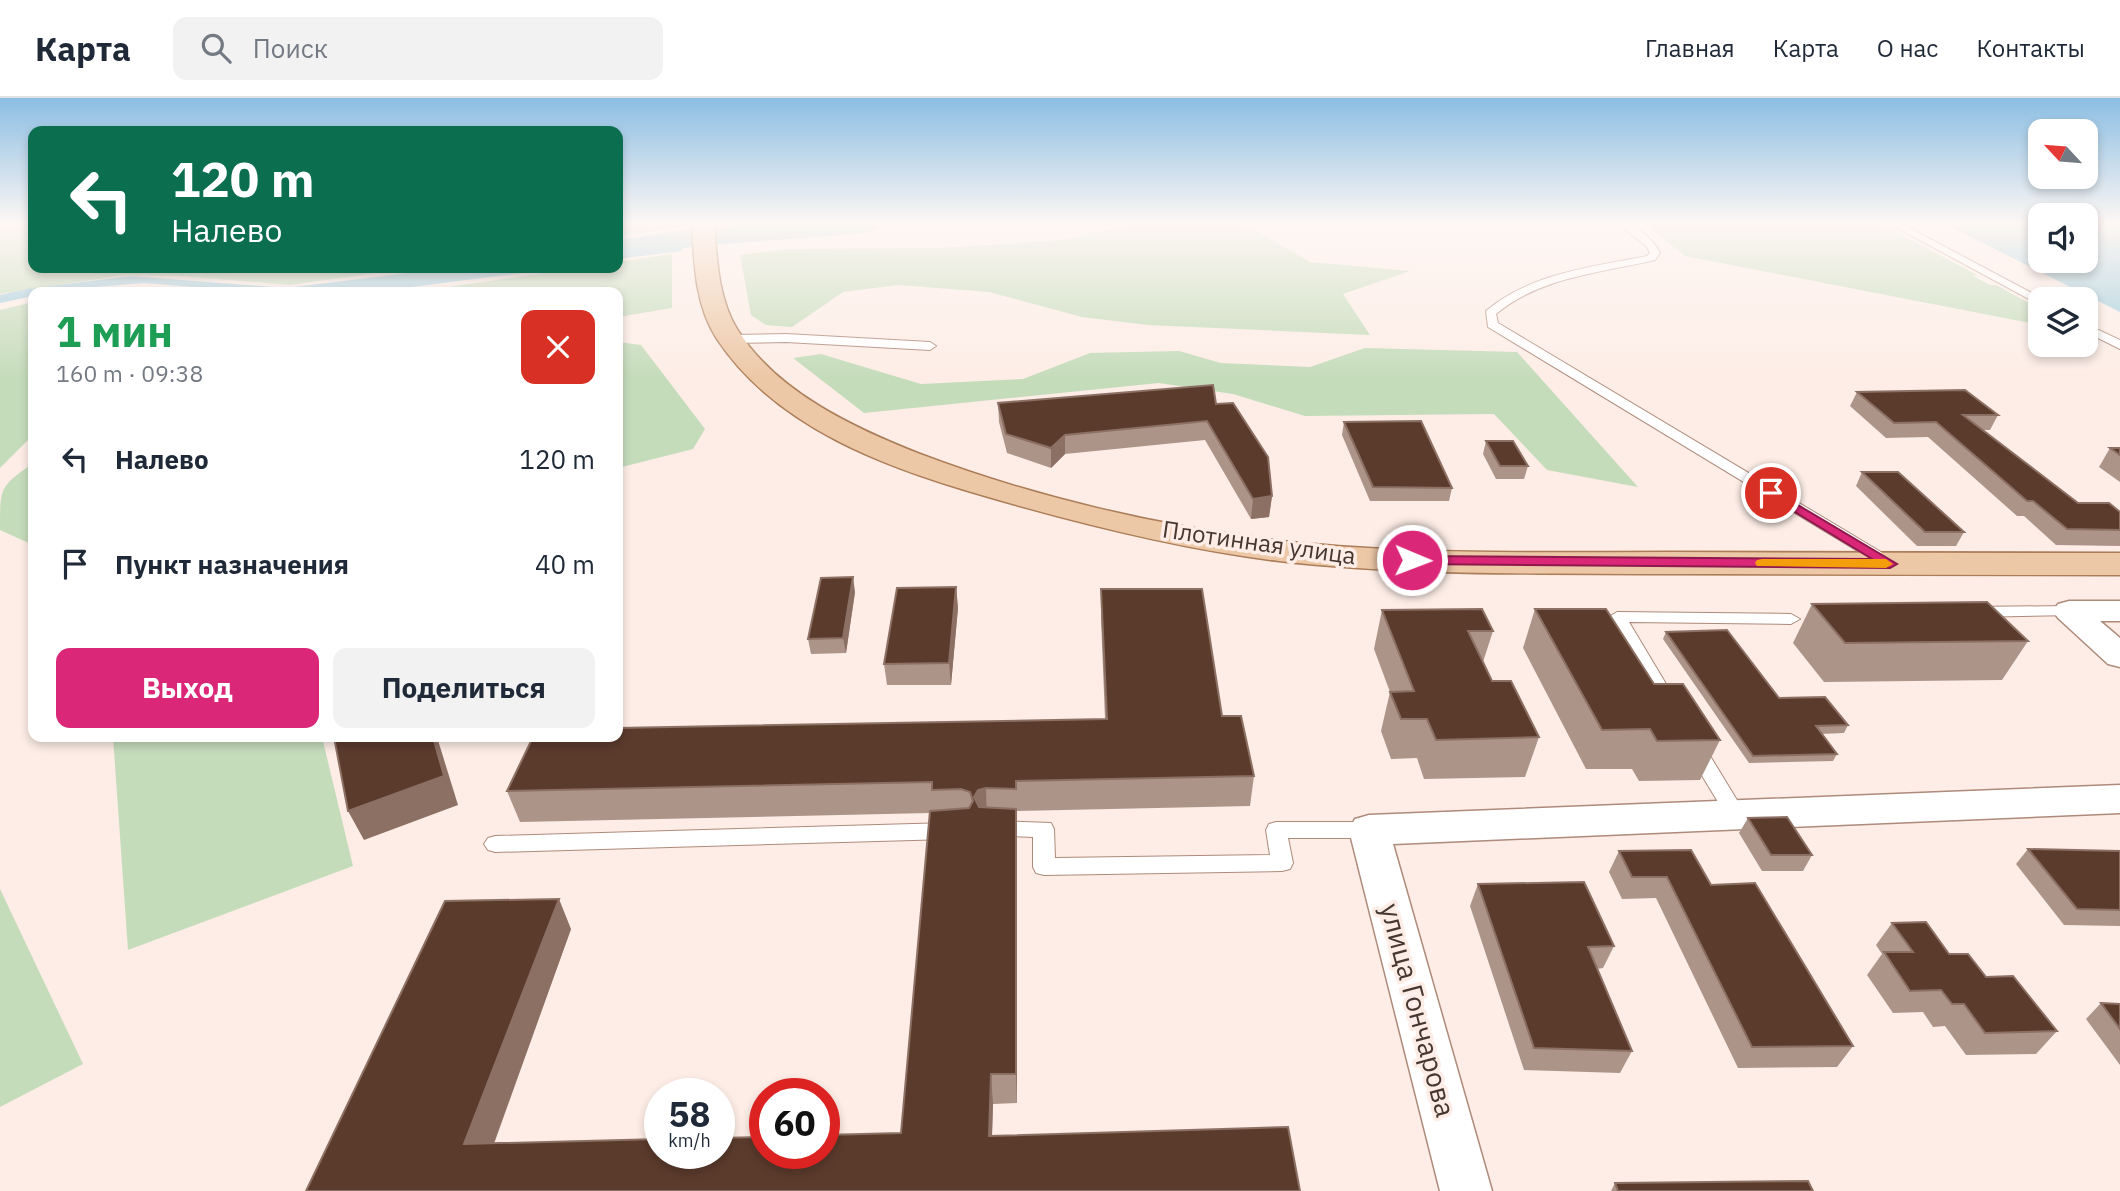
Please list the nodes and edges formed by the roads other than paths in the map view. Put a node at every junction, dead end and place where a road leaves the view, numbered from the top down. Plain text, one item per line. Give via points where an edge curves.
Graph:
1 (709, 275) edge
2 (1578, 275) edge
3 (1990, 275) edge
4 (2028, 296) edge
5 (2098, 333) edge
6 (730, 339) junction
7 (2120, 345) edge
8 (930, 346) dead end
9 (1890, 564) junction
10 (2120, 564) edge
11 (2069, 611) junction
12 (2120, 611) edge
13 (1961, 612) edge
14 (1791, 619) dead end
15 (2120, 656) edge
16 (2120, 799) edge
17 (1736, 814) junction
18 (988, 829) edge
19 (963, 830) edge
20 (1370, 830) junction
21 (495, 844) dead end
22 (1466, 1191) edge

1 - 6 main road, Плотинная улица via 713,307
2 - 9 lane via 1543,283 1501,302 1490,313 1492,325
3 - 4 lane
5 - 7 lane
6 - 8 lane
6 - 9 main road, Плотинная улица via 779,389 819,417 902,458 991,489 1210,540 1309,554 1523,563
9 - 10 main road, Плотинная улица
11 - 12 street
11 - 13 lane
11 - 15 street
14 - 17 lane via 1617,617
16 - 17 street
17 - 20 street
18 - 20 lane via 1044,829 1044,867 1282,863 1276,830
19 - 21 lane
20 - 22 street, улица Гончарова

